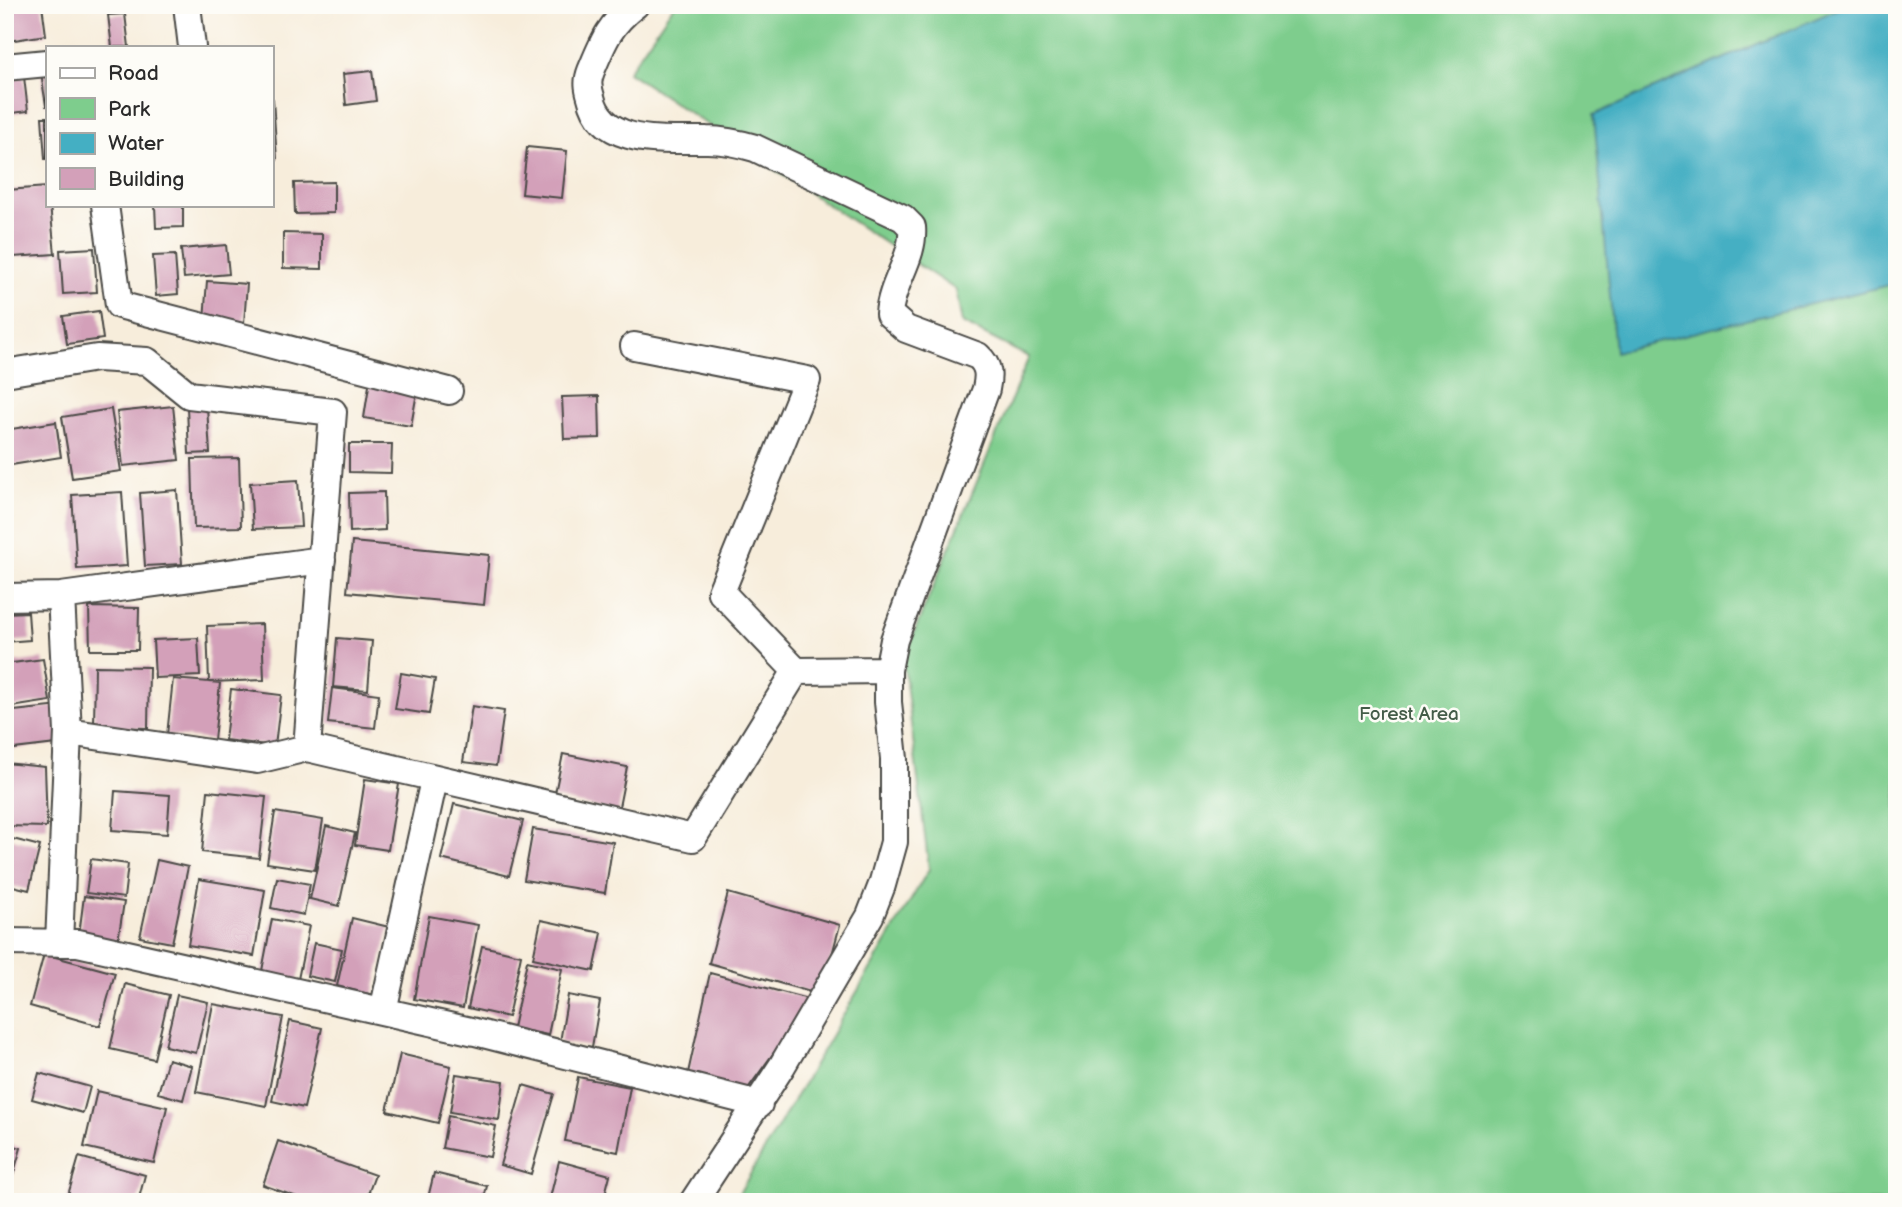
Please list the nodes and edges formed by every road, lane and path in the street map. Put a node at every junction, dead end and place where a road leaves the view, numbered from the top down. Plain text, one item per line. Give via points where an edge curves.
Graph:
1 (187, 5) edge
2 (635, 5) edge
3 (192, 46) edge
4 (46, 63) edge
5 (5, 67) edge
6 (105, 206) edge
7 (634, 346) dead end
8 (5, 373) edge
9 (449, 391) dead end
10 (322, 560) junction
11 (61, 596) junction
12 (5, 597) edge
13 (887, 670) junction
14 (796, 671) junction
15 (68, 733) junction
16 (307, 748) junction
17 (434, 780) junction
18 (5, 942) edge
19 (59, 943) junction
20 (383, 1012) junction
21 (759, 1104) junction
22 (693, 1202) edge

1 - 3 street
2 - 13 street via 606,33 587,80 593,107 607,126 634,137 731,141 755,148 903,218 912,227 913,239 890,299 889,314 906,329 986,363 986,389
4 - 5 street
6 - 9 street via 120,305
7 - 14 street via 807,380 722,593
8 - 10 street via 97,358 147,361 189,395 332,412
10 - 11 street
10 - 16 street
11 - 12 street
11 - 15 street
13 - 14 street
13 - 21 street via 895,801 894,842 882,885 870,916
14 - 17 street via 692,838
15 - 16 street via 257,760
15 - 19 street
16 - 17 street
17 - 20 street
18 - 19 street
19 - 20 street via 78,943
20 - 21 street
21 - 22 street

